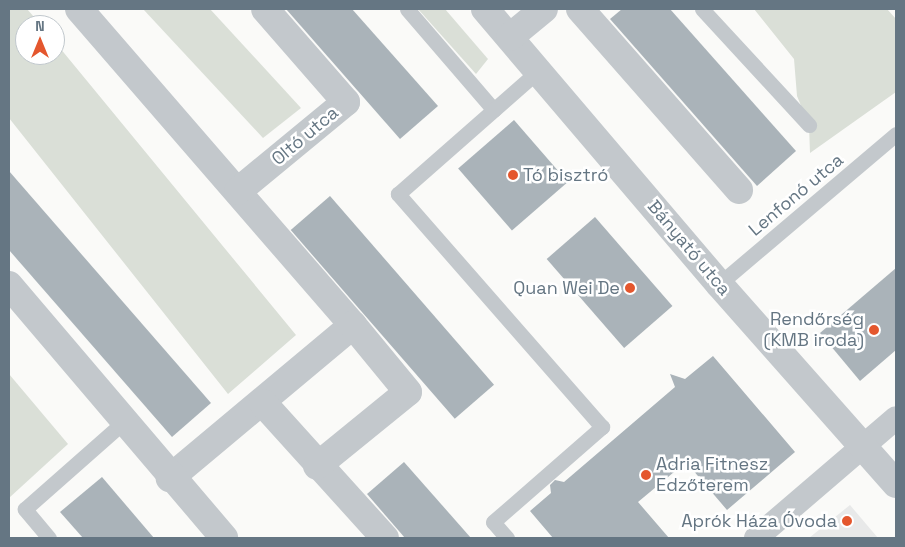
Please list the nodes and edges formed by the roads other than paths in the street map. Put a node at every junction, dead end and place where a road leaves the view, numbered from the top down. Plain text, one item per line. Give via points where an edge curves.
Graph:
1 (79, 9) edge
2 (266, 9) edge
3 (407, 9) edge
4 (485, 9) edge
5 (544, 9) edge
6 (580, 9) edge
7 (702, 9) edge
8 (510, 37) junction
9 (539, 70) junction
10 (494, 110) junction
11 (809, 125) dead end
12 (896, 134) edge
13 (739, 190) dead end
14 (238, 192) junction
15 (719, 284) junction
16 (9, 285) edge
17 (353, 325) junction
18 (263, 403) junction
19 (896, 418) edge
20 (126, 420) junction
21 (864, 447) junction
22 (318, 466) junction
23 (170, 478) junction
24 (896, 484) edge
25 (48, 538) edge
26 (224, 538) edge
27 (384, 538) edge
28 (507, 538) edge
29 (756, 538) edge

1 - 14 street
2 - 14 street, Oltó utca via 346,102
3 - 10 lane
4 - 8 street, Bányató utca
5 - 8 street
6 - 13 street
7 - 11 lane
8 - 9 street, Bányató utca
9 - 10 lane
9 - 15 street, Bányató utca
10 - 28 lane via 398,194 602,427 493,522
12 - 15 lane, Lenfonó utca
14 - 17 street
15 - 21 street, Bányató utca
16 - 20 street
17 - 18 street
17 - 22 street via 408,392
18 - 22 street
18 - 23 street
19 - 21 street
20 - 23 street
20 - 25 lane via 24,509
21 - 24 street, Bányató utca
21 - 29 street
22 - 27 street
23 - 26 street

